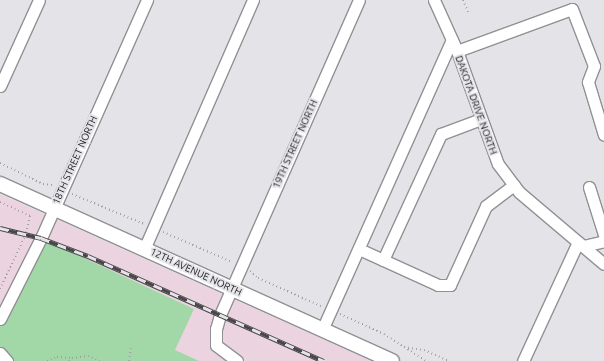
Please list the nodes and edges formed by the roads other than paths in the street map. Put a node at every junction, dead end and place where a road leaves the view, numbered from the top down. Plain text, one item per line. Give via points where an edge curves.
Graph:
1 (39, 0) edge
2 (147, 0) edge
3 (254, 0) edge
4 (359, 0) edge
5 (434, 0) edge
6 (452, 40) junction
7 (457, 51) junction
8 (0, 86) edge
9 (481, 120) junction
10 (604, 135) edge
11 (0, 184) edge
12 (514, 185) junction
13 (589, 187) dead end
14 (54, 208) junction
15 (604, 236) edge
16 (604, 241) edge
17 (580, 244) junction
18 (145, 247) junction
19 (359, 249) junction
20 (383, 260) junction
21 (604, 264) edge
22 (232, 288) junction
23 (0, 319) edge
24 (322, 330) junction
25 (237, 361) edge
26 (392, 361) edge
27 (523, 361) edge

1 - 8 street
2 - 14 street, 18TH STREET NORTH
3 - 18 street
4 - 22 street, 19TH STREET NORTH
5 - 6 street, DAKOTA DRIVE NORTH
6 - 7 street, DAKOTA DRIVE NORTH
6 - 19 street
7 - 9 street, DAKOTA DRIVE NORTH
7 - 10 street via 572,9 594,66 588,82
9 - 12 street, DAKOTA DRIVE NORTH via 498,164
9 - 20 street via 441,134
11 - 14 main road, 12TH AVENUE NORTH
12 - 17 street, DAKOTA DRIVE NORTH
12 - 20 street via 486,206 450,285 438,285
13 - 15 street
14 - 18 main road, 12TH AVENUE NORTH
14 - 23 street, 18TH STREET NORTH
16 - 17 street
17 - 21 street, DAKOTA DRIVE NORTH
17 - 27 street
18 - 22 main road, 12TH AVENUE NORTH
19 - 20 street
19 - 24 street
22 - 24 main road, 12TH AVENUE NORTH
22 - 25 street, 19TH STREET NORTH via 216,329 216,345
24 - 26 main road, 12TH AVENUE NORTH

